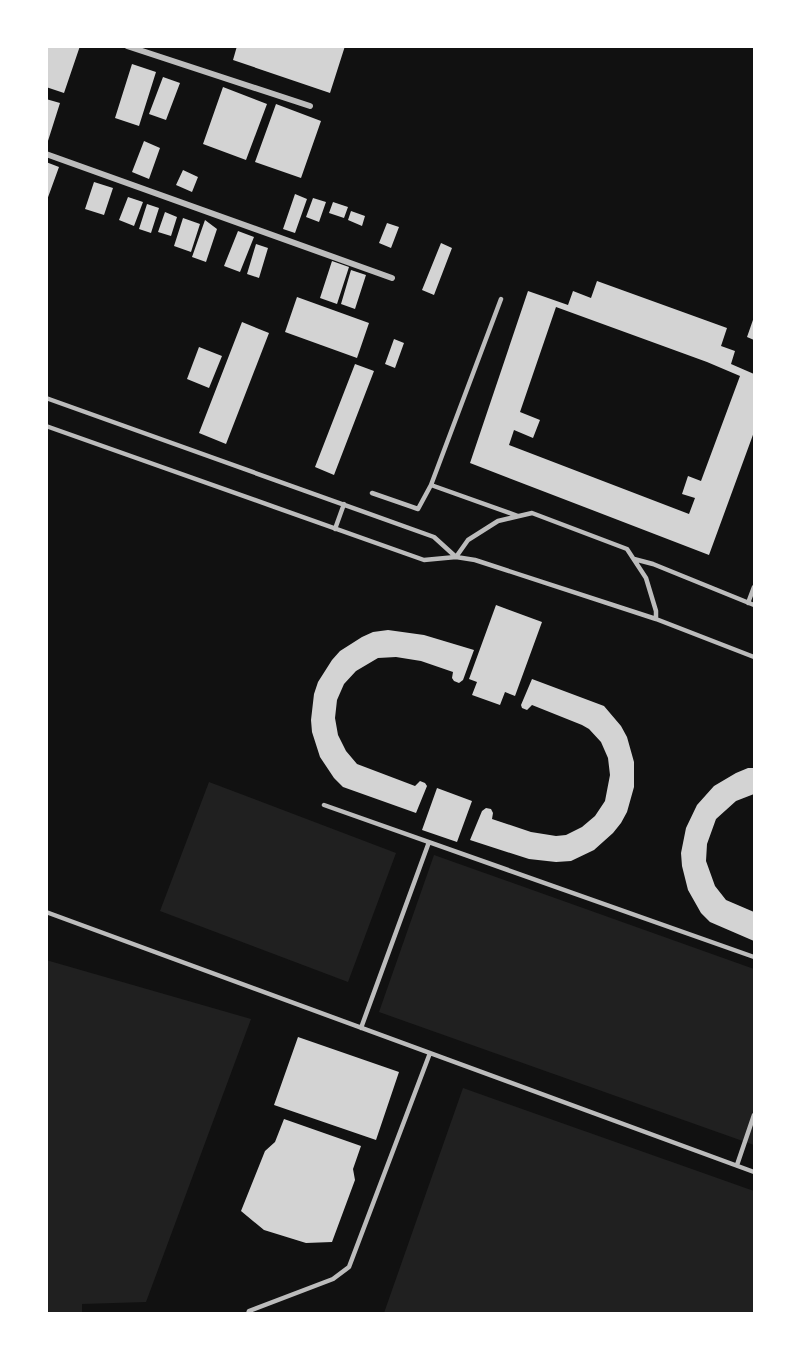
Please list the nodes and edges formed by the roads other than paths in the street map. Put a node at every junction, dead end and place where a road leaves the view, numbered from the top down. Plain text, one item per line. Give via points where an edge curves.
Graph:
1 (127, 46) edge
2 (310, 106) dead end
3 (46, 154) edge
4 (392, 278) dead end
5 (501, 298) dead end
6 (46, 398) edge
7 (46, 426) edge
8 (431, 485) junction
9 (372, 493) dead end
10 (344, 504) junction
11 (518, 516) junction
12 (335, 529) junction
13 (456, 556) junction
14 (634, 559) junction
15 (754, 587) edge
16 (748, 603) junction
17 (754, 605) edge
18 (656, 619) junction
19 (754, 657) edge
20 (324, 804) dead end
21 (429, 842) junction
22 (46, 912) edge
23 (754, 957) edge
24 (361, 1028) junction
25 (430, 1053) junction
26 (754, 1115) edge
27 (737, 1165) junction
28 (754, 1172) edge
29 (248, 1314) edge

1 - 2 street
3 - 4 street
5 - 8 lane
6 - 10 lane
7 - 12 lane
8 - 9 lane via 418,509
8 - 11 lane
10 - 12 lane
10 - 13 lane via 434,537
11 - 13 lane via 498,521 468,540
11 - 14 lane via 532,513 627,549
12 - 13 lane via 424,560
13 - 18 lane
14 - 16 lane
14 - 18 lane via 646,578
15 - 16 lane
16 - 17 lane
18 - 19 lane
20 - 21 lane
21 - 23 lane
21 - 24 lane
22 - 24 lane
24 - 25 lane
25 - 27 lane
25 - 29 lane via 349,1267 333,1279
26 - 27 lane
27 - 28 lane

